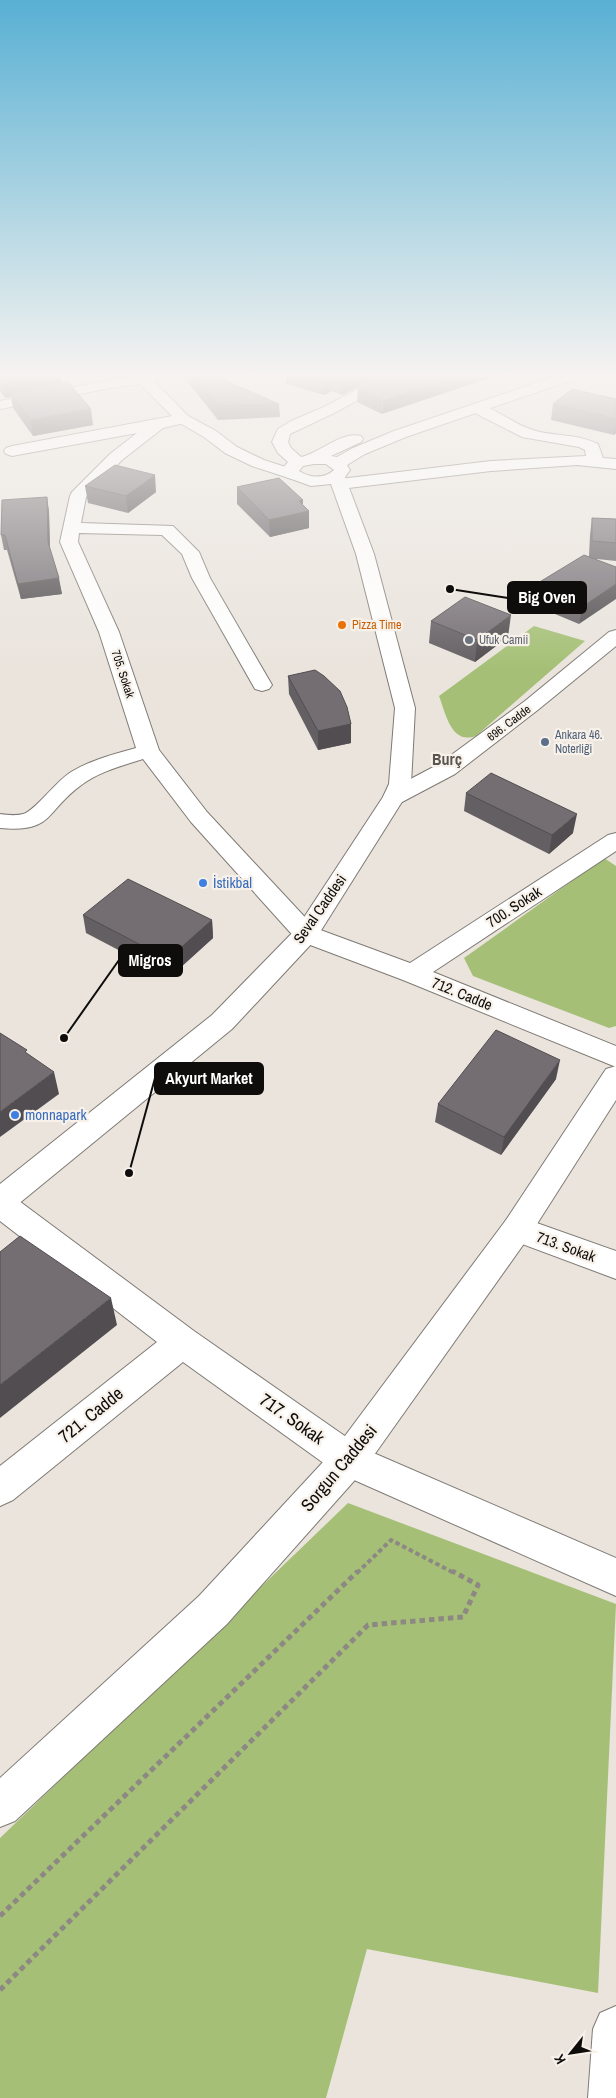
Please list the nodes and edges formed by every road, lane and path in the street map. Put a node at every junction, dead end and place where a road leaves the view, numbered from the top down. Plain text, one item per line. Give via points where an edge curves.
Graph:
1 (100, 474) edge
2 (306, 474) edge
3 (357, 474) edge
4 (338, 475) junction
5 (310, 481) junction
6 (71, 528) junction
7 (359, 535) junction
8 (616, 636) edge
9 (262, 684) dead end
10 (148, 751) junction
11 (394, 797) junction
12 (0, 822) edge
13 (616, 840) edge
14 (306, 934) junction
15 (412, 974) junction
16 (616, 1057) edge
17 (616, 1077) edge
18 (0, 1201) edge
19 (0, 1204) edge
20 (517, 1229) junction
21 (616, 1265) edge
22 (182, 1342) junction
23 (349, 1460) junction
24 (0, 1488) edge
25 (616, 1577) edge
26 (0, 1806) edge
27 (0, 1916) edge
28 (0, 1990) edge
29 (616, 2029) edge
30 (612, 2098) edge

1 - 6 street, 705. Sokak via 78,496
2 - 5 street, Seval Caddesi
3 - 4 street
4 - 5 street, Seval Caddesi via 325,481
4 - 7 street, Seval Caddesi
5 - 7 street, Seval Caddesi
6 - 9 street via 167,530 190,552 201,578
6 - 10 street, 705. Sokak via 69,542 109,632
7 - 11 street, Seval Caddesi via 405,708 400,784
8 - 11 street, 696. Cadde via 447,769
10 - 12 street via 97,767 71,781 38,818 18,824
10 - 14 street, 705. Sokak via 199,817
11 - 14 street, Seval Caddesi
13 - 15 street, 700. Sokak
14 - 15 street, 712. Cadde
14 - 18 street, Seval Caddesi via 222,1022
15 - 16 street, 712. Cadde
17 - 20 street, Sorgun Caddesi
19 - 22 street, 717. Sokak
20 - 21 street, 713. Sokak
20 - 23 street, Sorgun Caddesi
22 - 23 street, 717. Sokak
22 - 24 street, 721. Cadde
23 - 25 street, 717. Sokak
23 - 26 street, Sorgun Caddesi via 213,1610
27 - 28 path via 391,1540 478,1585 463,1617 368,1625
29 - 30 street

